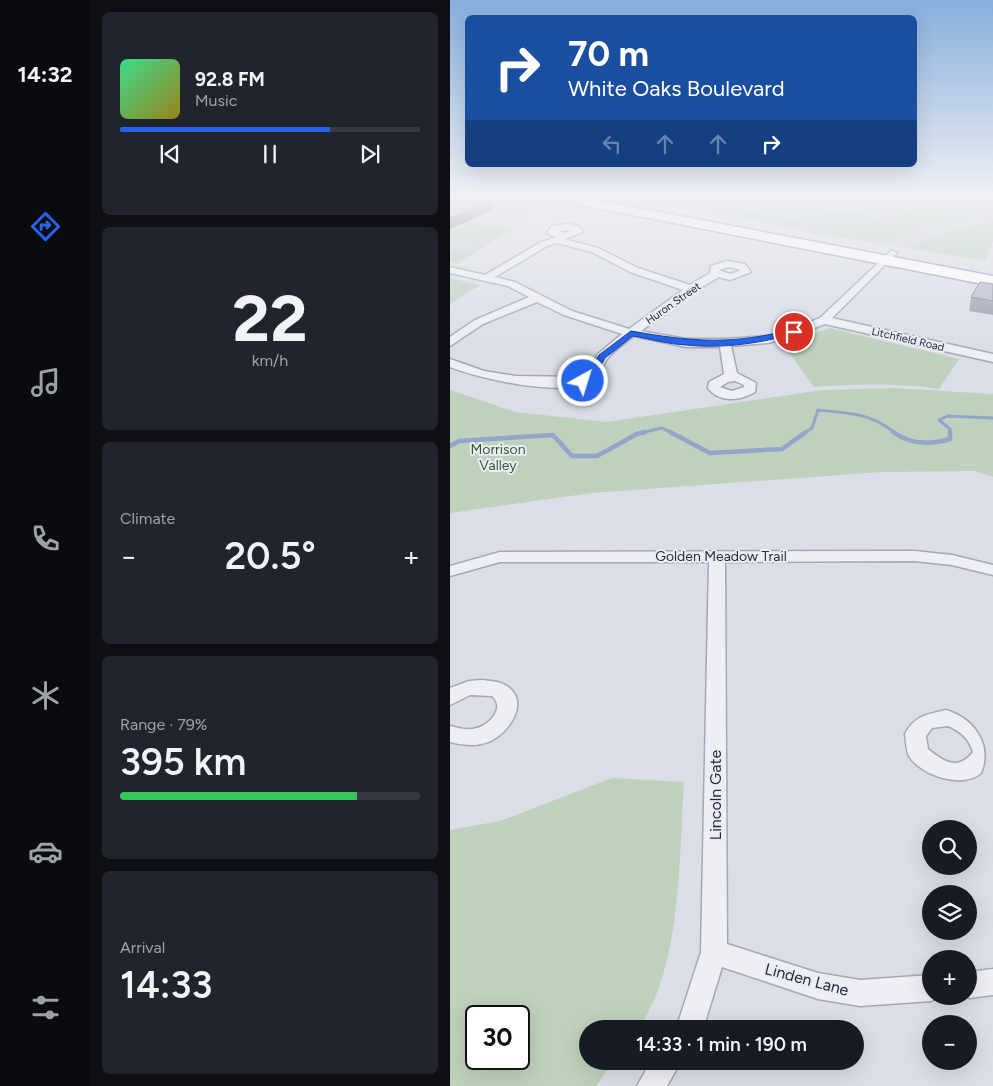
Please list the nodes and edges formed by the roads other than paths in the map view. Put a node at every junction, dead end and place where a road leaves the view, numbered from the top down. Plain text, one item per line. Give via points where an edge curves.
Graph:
1 (538, 248) edge
2 (588, 248) edge
3 (842, 248) edge
4 (847, 248) edge
5 (888, 256) junction
6 (450, 270) edge
7 (993, 272) edge
8 (716, 274) dead end
9 (487, 278) junction
10 (993, 281) edge
11 (691, 289) junction
12 (539, 297) junction
13 (824, 320) junction
14 (631, 333) junction
15 (450, 342) edge
16 (725, 343) junction
17 (993, 358) edge
18 (450, 362) edge
19 (731, 377) dead end
20 (717, 556) junction
21 (993, 570) edge
22 (450, 571) edge
23 (450, 698) edge
24 (450, 734) edge
25 (714, 952) junction
26 (993, 982) edge
27 (977, 983) edge
28 (922, 989) edge
29 (692, 1020) edge
30 (661, 1070) edge
31 (651, 1086) edge

1 - 9 street
2 - 11 street via 634,270
3 - 5 main road
4 - 5 main road
5 - 7 main road
5 - 10 main road
5 - 13 street
6 - 9 street
8 - 11 street, Huron Street
9 - 12 street via 517,286
11 - 14 street, Huron Street
12 - 14 street via 585,320
12 - 15 street via 479,322
13 - 16 street via 768,339
13 - 17 street, Litchfield Road
14 - 16 street via 686,343
14 - 18 street, Huron Street via 602,357 591,376 583,381 516,380 481,374
16 - 19 street
20 - 21 street, Golden Meadow Trail via 915,556 952,560
20 - 22 street, Golden Meadow Trail via 500,557
20 - 25 street, Lincoln Gate
23 - 24 street via 465,690 486,686 504,694 510,708 501,725 491,732 468,738
25 - 28 street, Linden Lane via 818,986 860,994
25 - 29 street, Lincoln Gate
26 - 27 street
30 - 31 street

